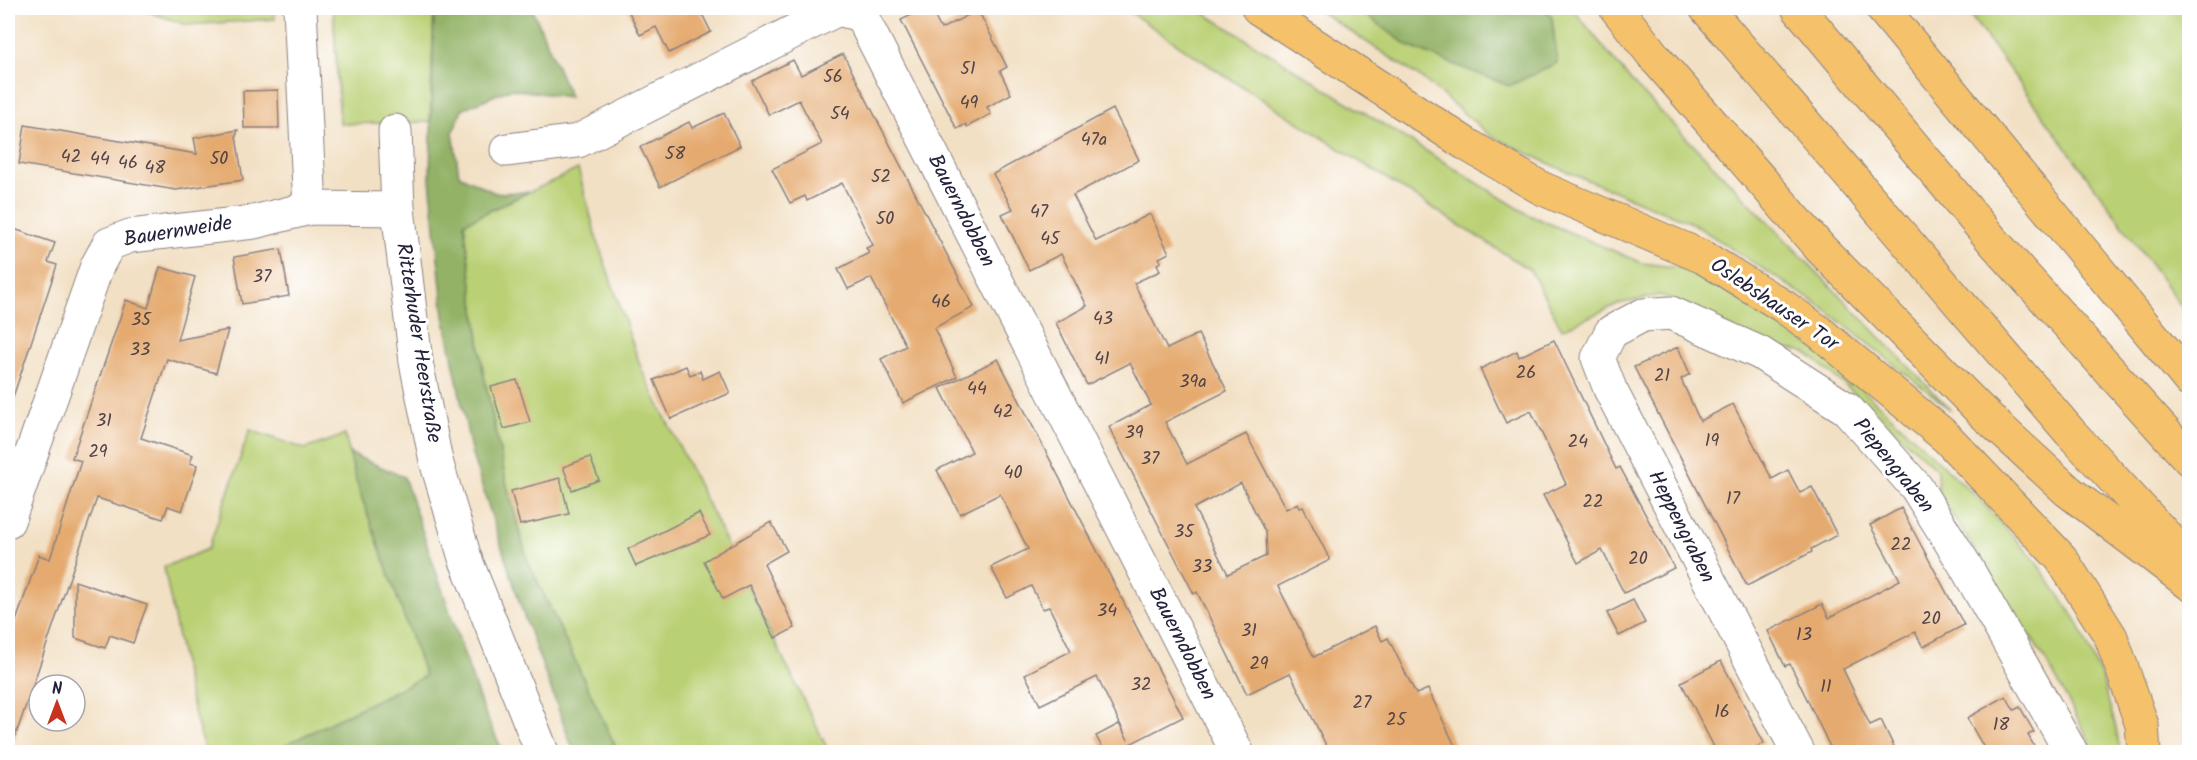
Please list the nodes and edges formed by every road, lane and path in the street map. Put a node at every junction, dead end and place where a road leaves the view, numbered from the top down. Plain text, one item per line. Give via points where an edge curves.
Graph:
1 (300, 8) edge
2 (1258, 8) edge
3 (1616, 8) edge
4 (1706, 8) edge
5 (1798, 8) edge
6 (1882, 8) edge
7 (395, 131) dead end
8 (507, 150) dead end
9 (310, 208) junction
10 (398, 209) junction
11 (1644, 315) joint
12 (2190, 381) edge
13 (2190, 460) edge
14 (8, 521) edge
15 (2190, 562) edge
16 (2190, 584) edge
17 (542, 753) edge
18 (1238, 753) edge
19 (1798, 753) edge
20 (2071, 753) edge
21 (2144, 753) edge

1 - 9 street
2 - 21 highway, Oslebshauser Tor via 1466,144 1541,188 1703,257 1783,306 1946,437 2061,558 2111,637 2142,725
3 - 16 highway via 1821,249 1972,402 2068,491
4 - 15 highway via 2070,432
5 - 13 highway via 1993,241
6 - 12 highway
7 - 10 street, Ritterhuder Heerstraße
8 - 18 street, Bauerndobben via 578,141 838,9 861,15
9 - 10 street, Bauernweide
9 - 14 street, Bauernweide via 254,222 130,236 110,244 97,266
10 - 17 street, Ritterhuder Heerstraße via 416,362 436,461 465,558
11 - 19 street, Heppengraben via 1611,332 1598,358
11 - 20 street, Piepengraben via 1671,312 1760,353 1847,409 1922,497

